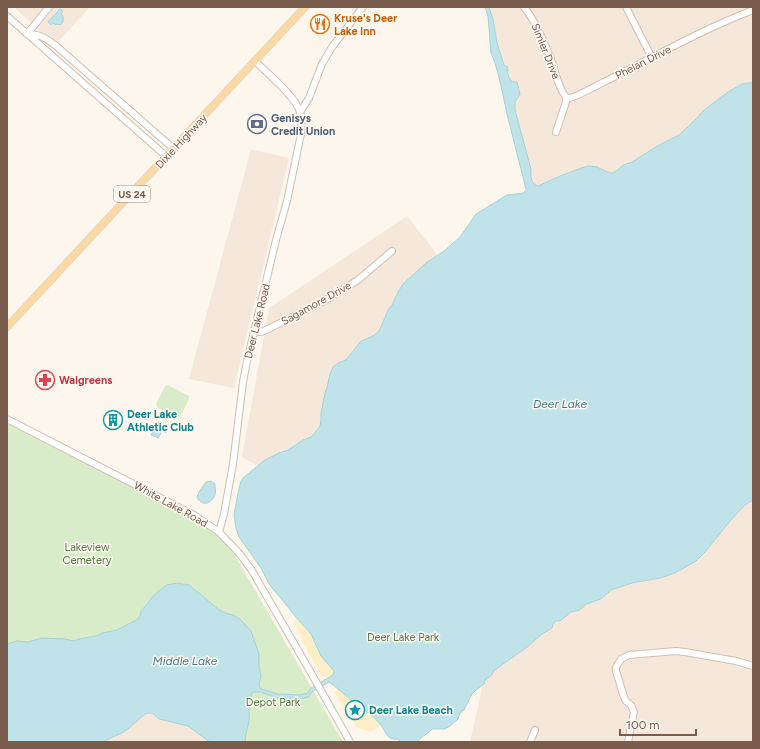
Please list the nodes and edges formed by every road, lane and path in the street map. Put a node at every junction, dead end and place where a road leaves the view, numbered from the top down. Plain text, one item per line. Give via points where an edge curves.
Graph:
1 (49, 7) edge
2 (305, 7) edge
3 (363, 7) edge
4 (524, 7) edge
5 (626, 7) edge
6 (753, 10) edge
7 (7, 16) edge
8 (27, 34) junction
9 (59, 48) junction
10 (51, 55) junction
11 (652, 58) junction
12 (255, 61) junction
13 (566, 97) junction
14 (120, 101) junction
15 (113, 109) junction
16 (300, 112) junction
17 (556, 132) dead end
18 (174, 149) junction
19 (167, 156) junction
20 (392, 251) dead end
21 (7, 327) edge
22 (255, 331) junction
23 (7, 419) edge
24 (219, 532) junction
25 (753, 666) edge
26 (535, 730) dead end
27 (350, 742) edge
28 (530, 742) edge
29 (628, 742) edge

1 - 8 street
2 - 12 main road, Dixie Highway / US 24
3 - 16 street via 332,47
4 - 13 street, Simler Drive via 537,26
5 - 11 street
6 - 11 street, Phelan Drive
7 - 8 street
8 - 9 street via 43,36
8 - 10 street
9 - 10 street
9 - 14 street
10 - 15 street
11 - 13 street, Phelan Drive via 572,97
12 - 16 street, Deer Lake Road via 297,104
12 - 18 main road, Dixie Highway / US 24
13 - 17 street
14 - 15 street
14 - 18 street
15 - 19 street
16 - 22 street, Deer Lake Road via 302,123 298,151
18 - 19 main road, Dixie Highway / US 24
19 - 21 main road, Dixie Highway / US 24
20 - 22 street, Sagamore Drive via 358,280 324,301 264,331
22 - 24 street, Deer Lake Road via 243,382 233,464
23 - 24 street, White Lake Road via 181,508
24 - 27 street, White Lake Road via 251,570
25 - 29 street via 676,651 621,659 616,666 621,691 634,712
26 - 28 street

